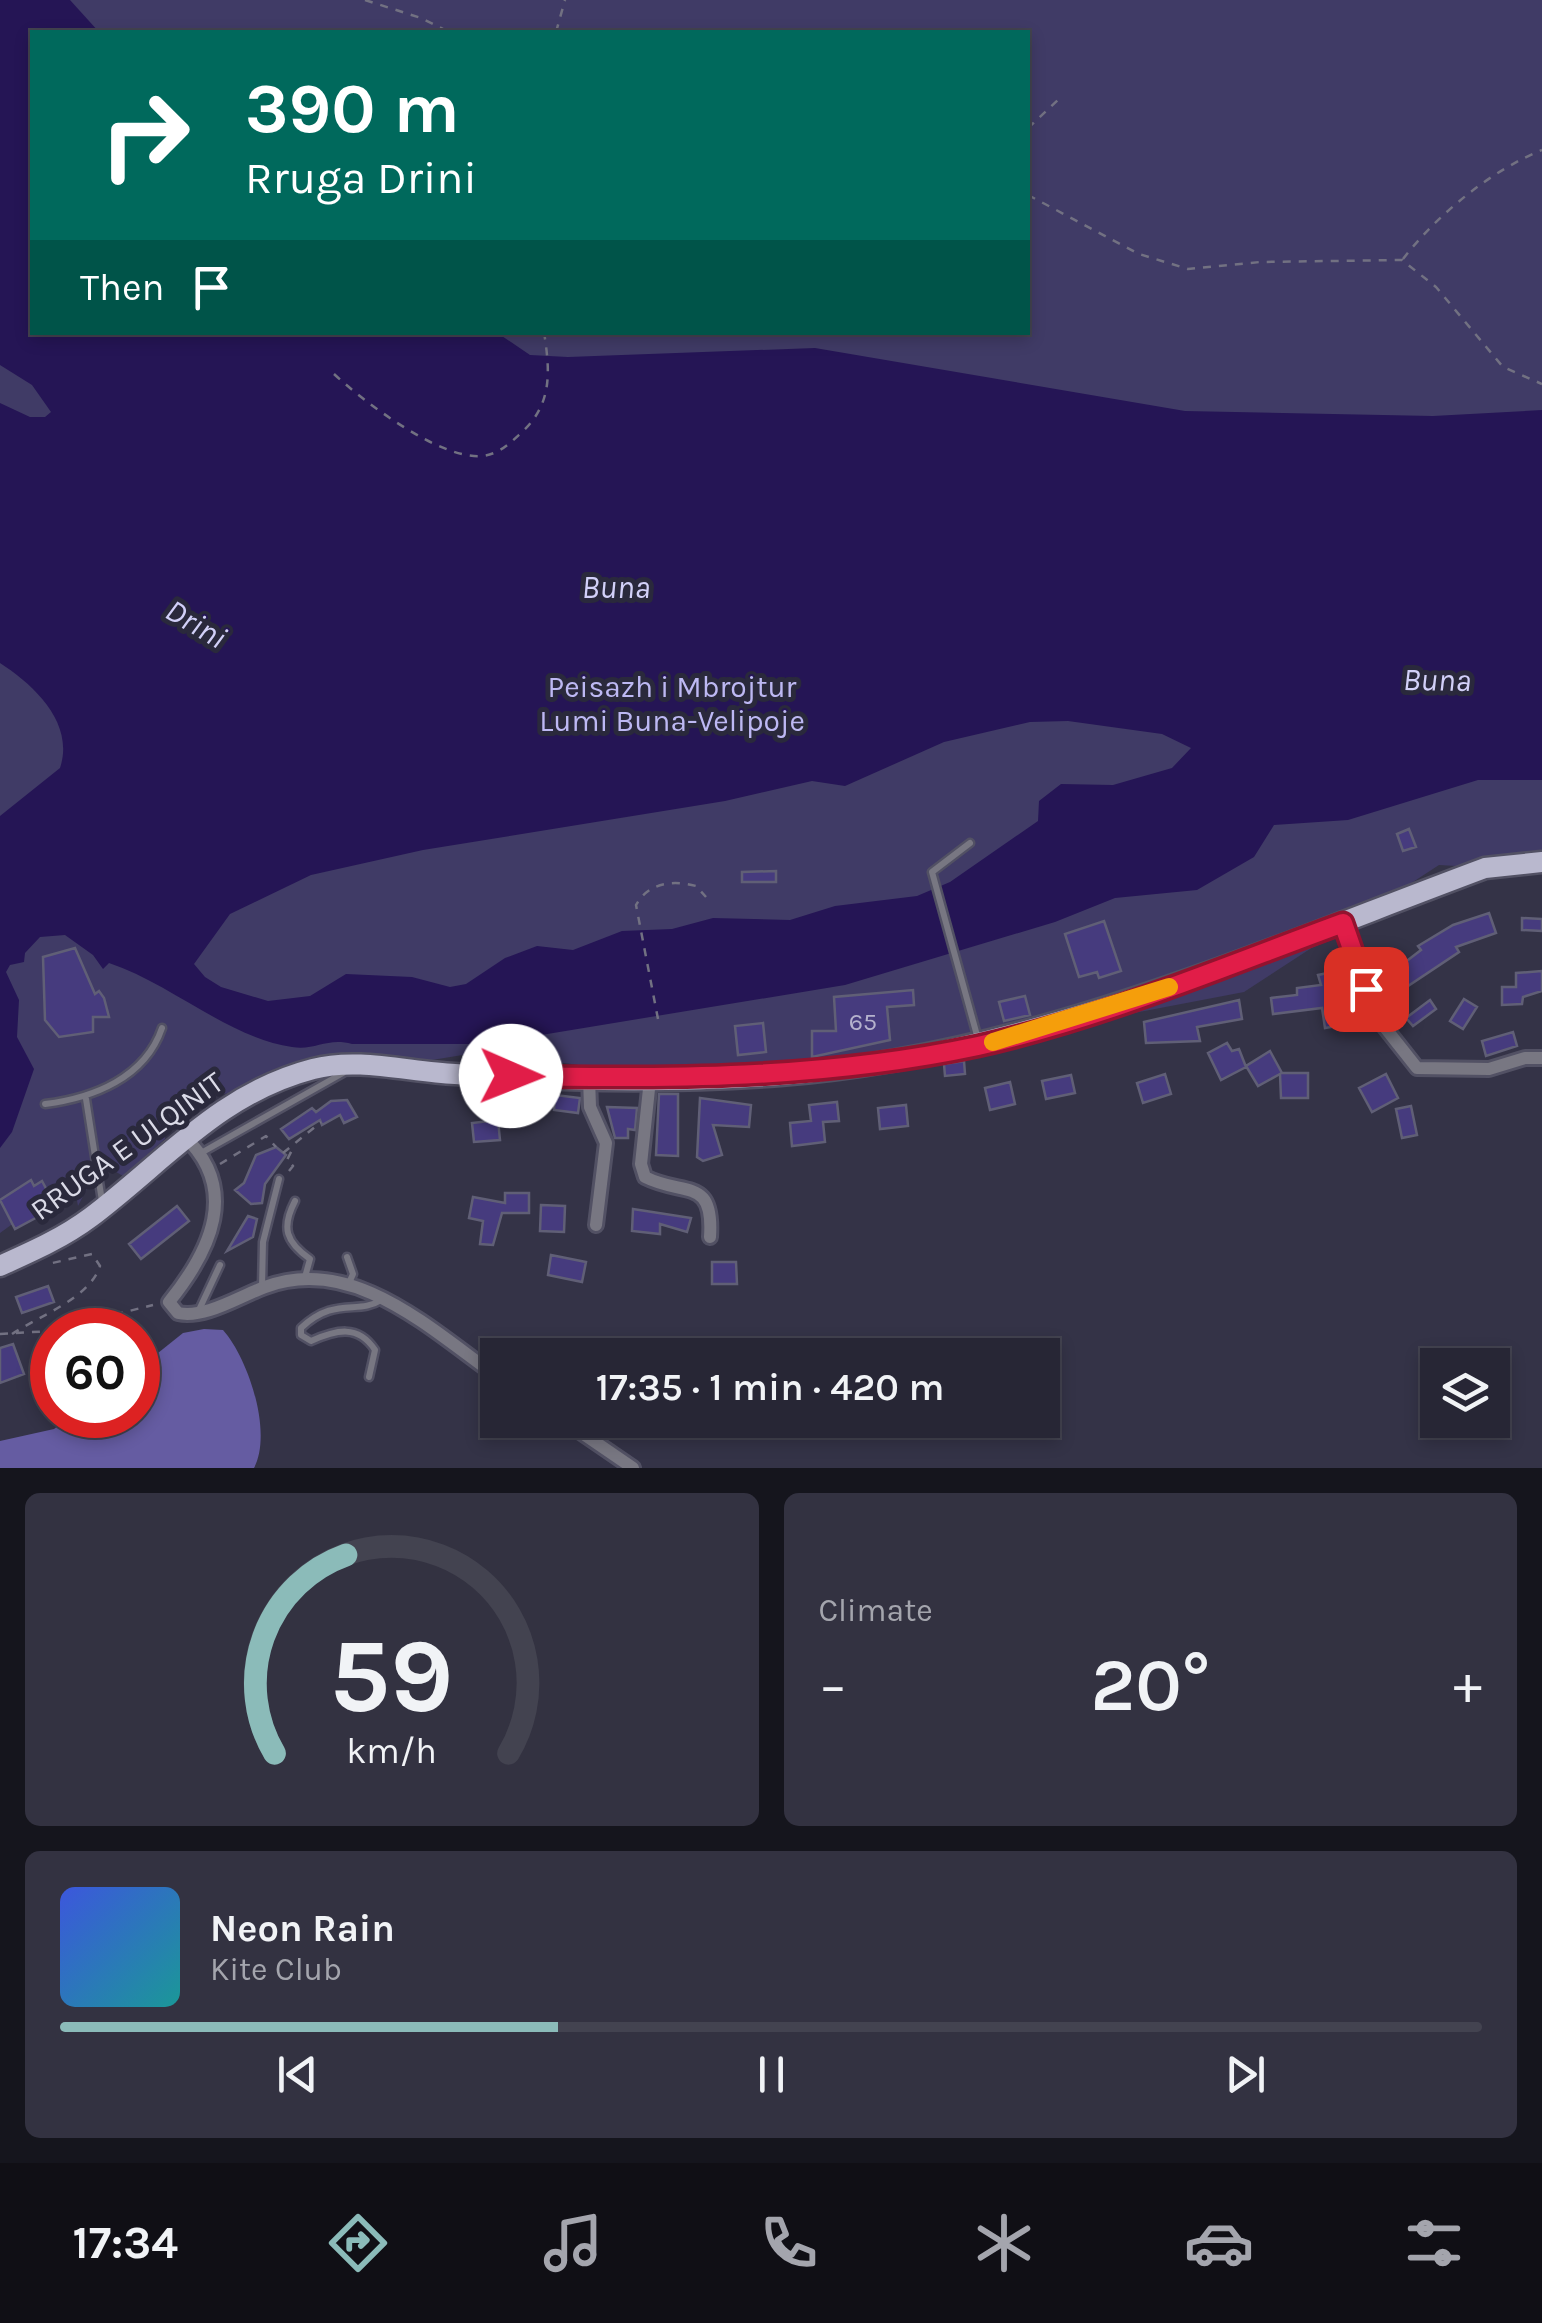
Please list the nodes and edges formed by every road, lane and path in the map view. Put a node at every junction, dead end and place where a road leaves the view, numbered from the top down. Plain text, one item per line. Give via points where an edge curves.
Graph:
1 (365, 0) edge
2 (565, 0) edge
3 (444, 30) edge
4 (557, 30) edge
5 (1058, 100) dead end
6 (1030, 126) edge
7 (1542, 150) edge
8 (1030, 196) edge
9 (1402, 260) junction
10 (544, 335) edge
11 (334, 374) dead end
12 (1542, 384) edge
13 (970, 843) dead end
14 (1542, 862) edge
15 (706, 897) dead end
16 (1343, 923) junction
17 (658, 1019) dead end
18 (162, 1028) dead end
19 (980, 1045) junction
20 (1542, 1058) edge
21 (358, 1066) junction
22 (588, 1078) junction
23 (645, 1079) junction
24 (86, 1098) junction
25 (46, 1104) dead end
26 (321, 1122) dead end
27 (184, 1136) junction
28 (276, 1147) dead end
29 (293, 1149) junction
30 (283, 1153) dead end
31 (203, 1158) junction
32 (288, 1172) dead end
33 (279, 1179) dead end
34 (295, 1201) dead end
35 (104, 1206) junction
36 (596, 1225) dead end
37 (710, 1237) dead end
38 (28, 1254) junction
39 (347, 1257) dead end
40 (220, 1265) dead end
41 (0, 1266) edge
42 (306, 1277) junction
43 (349, 1282) junction
44 (262, 1288) junction
45 (382, 1300) junction
46 (169, 1302) junction
47 (144, 1308) edge
48 (198, 1313) junction
49 (30, 1332) edge
50 (0, 1334) edge
51 (12, 1334) junction
52 (480, 1365) edge
53 (369, 1377) dead end
54 (590, 1438) edge
55 (634, 1468) edge

1 - 3 path
2 - 4 path
5 - 6 path
7 - 9 path via 1516,160 1440,219
8 - 9 path via 1140,254 1188,269
9 - 12 path via 1436,287 1504,366
10 - 11 path via 550,384 543,404 506,448 481,456 403,427
13 - 19 lane via 932,872
14 - 16 main road, RRUGA E ULQINIT via 1484,868
15 - 17 path via 696,886 661,884 636,904
16 - 19 main road, RRUGA E ULQINIT via 1096,1013
16 - 20 street via 1380,1020 1417,1068 1489,1069
18 - 24 lane via 150,1052 125,1076
19 - 23 main road, RRUGA E ULQINIT via 824,1071
21 - 22 main road, RRUGA E ULQINIT
21 - 27 main road, RRUGA E ULQINIT via 316,1068 262,1088
21 - 31 lane
22 - 23 main road, RRUGA E ULQINIT
22 - 36 street via 590,1107 606,1143
23 - 37 street via 645,1177 705,1198
24 - 25 lane
24 - 35 lane
26 - 29 path
27 - 31 street
27 - 35 main road, RRUGA E ULQINIT
28 - 31 path via 266,1136 220,1164
29 - 30 path
29 - 32 path
31 - 46 street via 217,1194 215,1225
33 - 44 lane via 263,1242
34 - 42 lane via 287,1236 310,1258
35 - 38 main road, RRUGA E ULQINIT
38 - 41 main road, RRUGA E ULQINIT
38 - 51 path via 44,1264 92,1254 100,1266 90,1283
39 - 43 lane
40 - 48 lane
42 - 43 street
42 - 44 street
43 - 45 street
44 - 48 street
45 - 52 street
45 - 53 lane via 334,1306 300,1328 312,1341 337,1330 368,1340 374,1350
46 - 47 path
46 - 48 street via 178,1313
49 - 51 path
50 - 51 path
54 - 55 street

